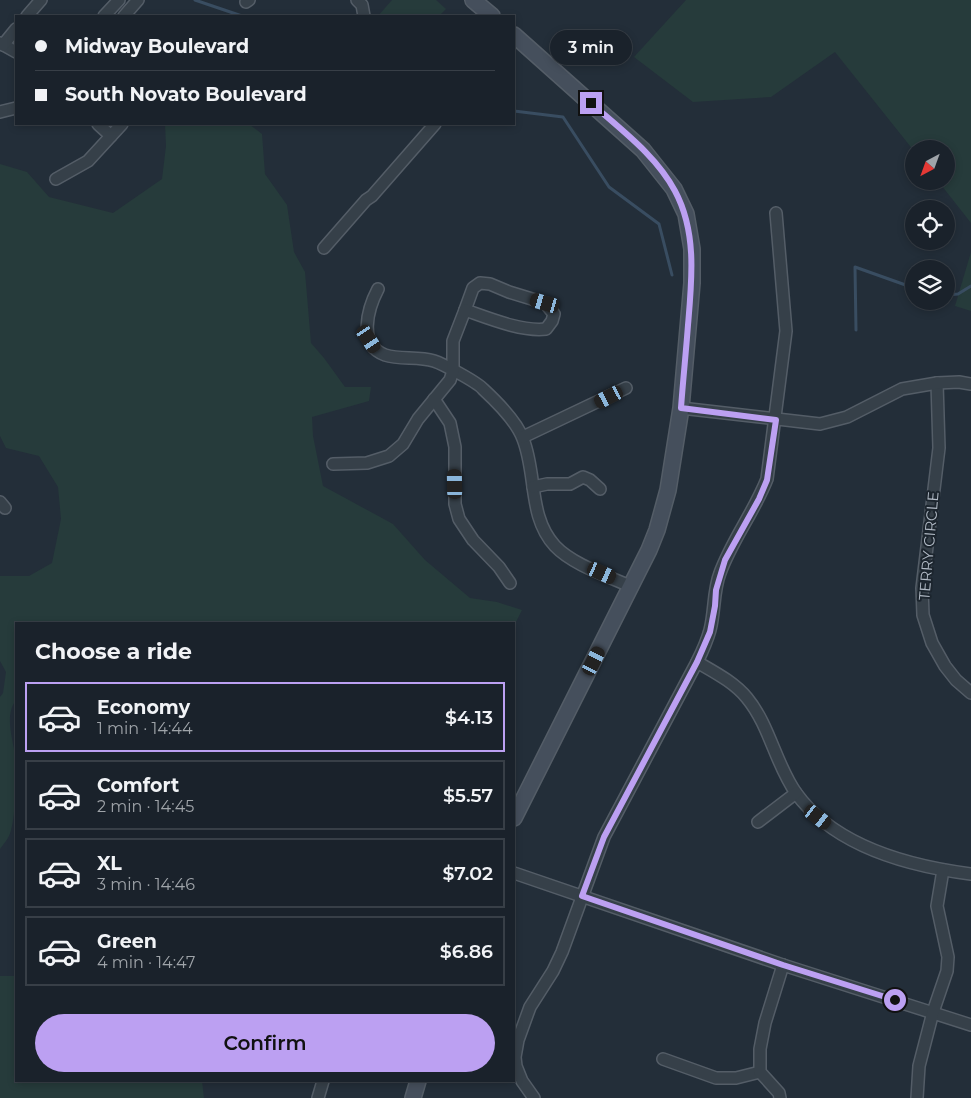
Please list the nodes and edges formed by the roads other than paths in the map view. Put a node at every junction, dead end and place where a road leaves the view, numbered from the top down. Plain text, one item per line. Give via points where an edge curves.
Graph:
1 (118, 0) edge
2 (138, 0) edge
3 (357, 0) edge
4 (473, 0) edge
5 (105, 15) edge
6 (125, 15) edge
7 (364, 15) edge
8 (491, 15) edge
9 (15, 31) edge
10 (516, 40) edge
11 (1, 44) edge
12 (15, 51) edge
13 (15, 108) edge
14 (0, 112) edge
15 (99, 125) edge
16 (121, 125) edge
17 (435, 125) edge
18 (111, 136) junction
19 (56, 179) dead end
20 (776, 213) dead end
21 (324, 248) dead end
22 (378, 289) dead end
23 (465, 310) junction
24 (453, 371) junction
25 (937, 383) junction
26 (971, 384) edge
27 (626, 388) dead end
28 (434, 399) junction
29 (681, 408) junction
30 (776, 420) junction
31 (523, 437) junction
32 (333, 464) dead end
33 (533, 487) junction
34 (600, 489) dead end
35 (510, 583) dead end
36 (632, 587) junction
37 (697, 662) junction
38 (971, 694) edge
39 (796, 793) junction
40 (515, 816) edge
41 (758, 822) dead end
42 (943, 870) junction
43 (515, 873) edge
44 (971, 874) edge
45 (582, 896) junction
46 (783, 965) junction
47 (933, 1012) junction
48 (971, 1025) edge
49 (663, 1058) dead end
50 (760, 1072) junction
51 (323, 1082) edge
52 (418, 1082) edge
53 (318, 1098) edge
54 (413, 1098) edge
55 (534, 1098) edge
56 (780, 1098) edge
57 (917, 1098) edge

1 - 5 street
2 - 6 street
3 - 7 street
4 - 8 main road
9 - 11 street
10 - 29 main road via 643,150 674,189 686,214 692,249 692,283
11 - 12 street
13 - 14 street
15 - 18 street
16 - 18 street
17 - 21 street
18 - 19 street via 88,161
20 - 30 street via 786,331
22 - 24 street via 370,304 367,325 369,339 376,350 386,355 434,361
23 - 23 street via 473,288 480,283 545,303 554,314 546,329 537,330
23 - 24 street via 453,341
24 - 28 street via 450,380
24 - 31 street via 478,384 499,404
25 - 26 street
25 - 30 street via 902,389 847,417 820,424
25 - 38 street, TERRY CIRCLE via 938,448 922,588 923,615 932,643 945,666
27 - 31 street
28 - 32 street via 403,444 389,456 367,463
28 - 35 street via 450,423 455,447 454,504 459,520
29 - 30 street
29 - 36 main road via 660,522
30 - 37 street via 767,480 725,560 716,590 710,632
31 - 33 street
33 - 34 street via 570,484 583,477
33 - 36 street via 538,518 556,548 572,560
36 - 40 main road
37 - 39 street via 746,697 762,720
37 - 45 street via 604,837
39 - 41 street
39 - 42 street via 818,817 842,836 898,859
42 - 44 street
42 - 47 street via 937,906 948,957 947,971
43 - 45 street
45 - 46 street
45 - 55 street via 562,952 530,1007 518,1040 516,1066
46 - 47 street
46 - 50 street via 765,1023
47 - 48 street
47 - 57 street via 919,1066
49 - 50 street via 716,1078 736,1078
50 - 56 street
51 - 53 street
52 - 54 main road

